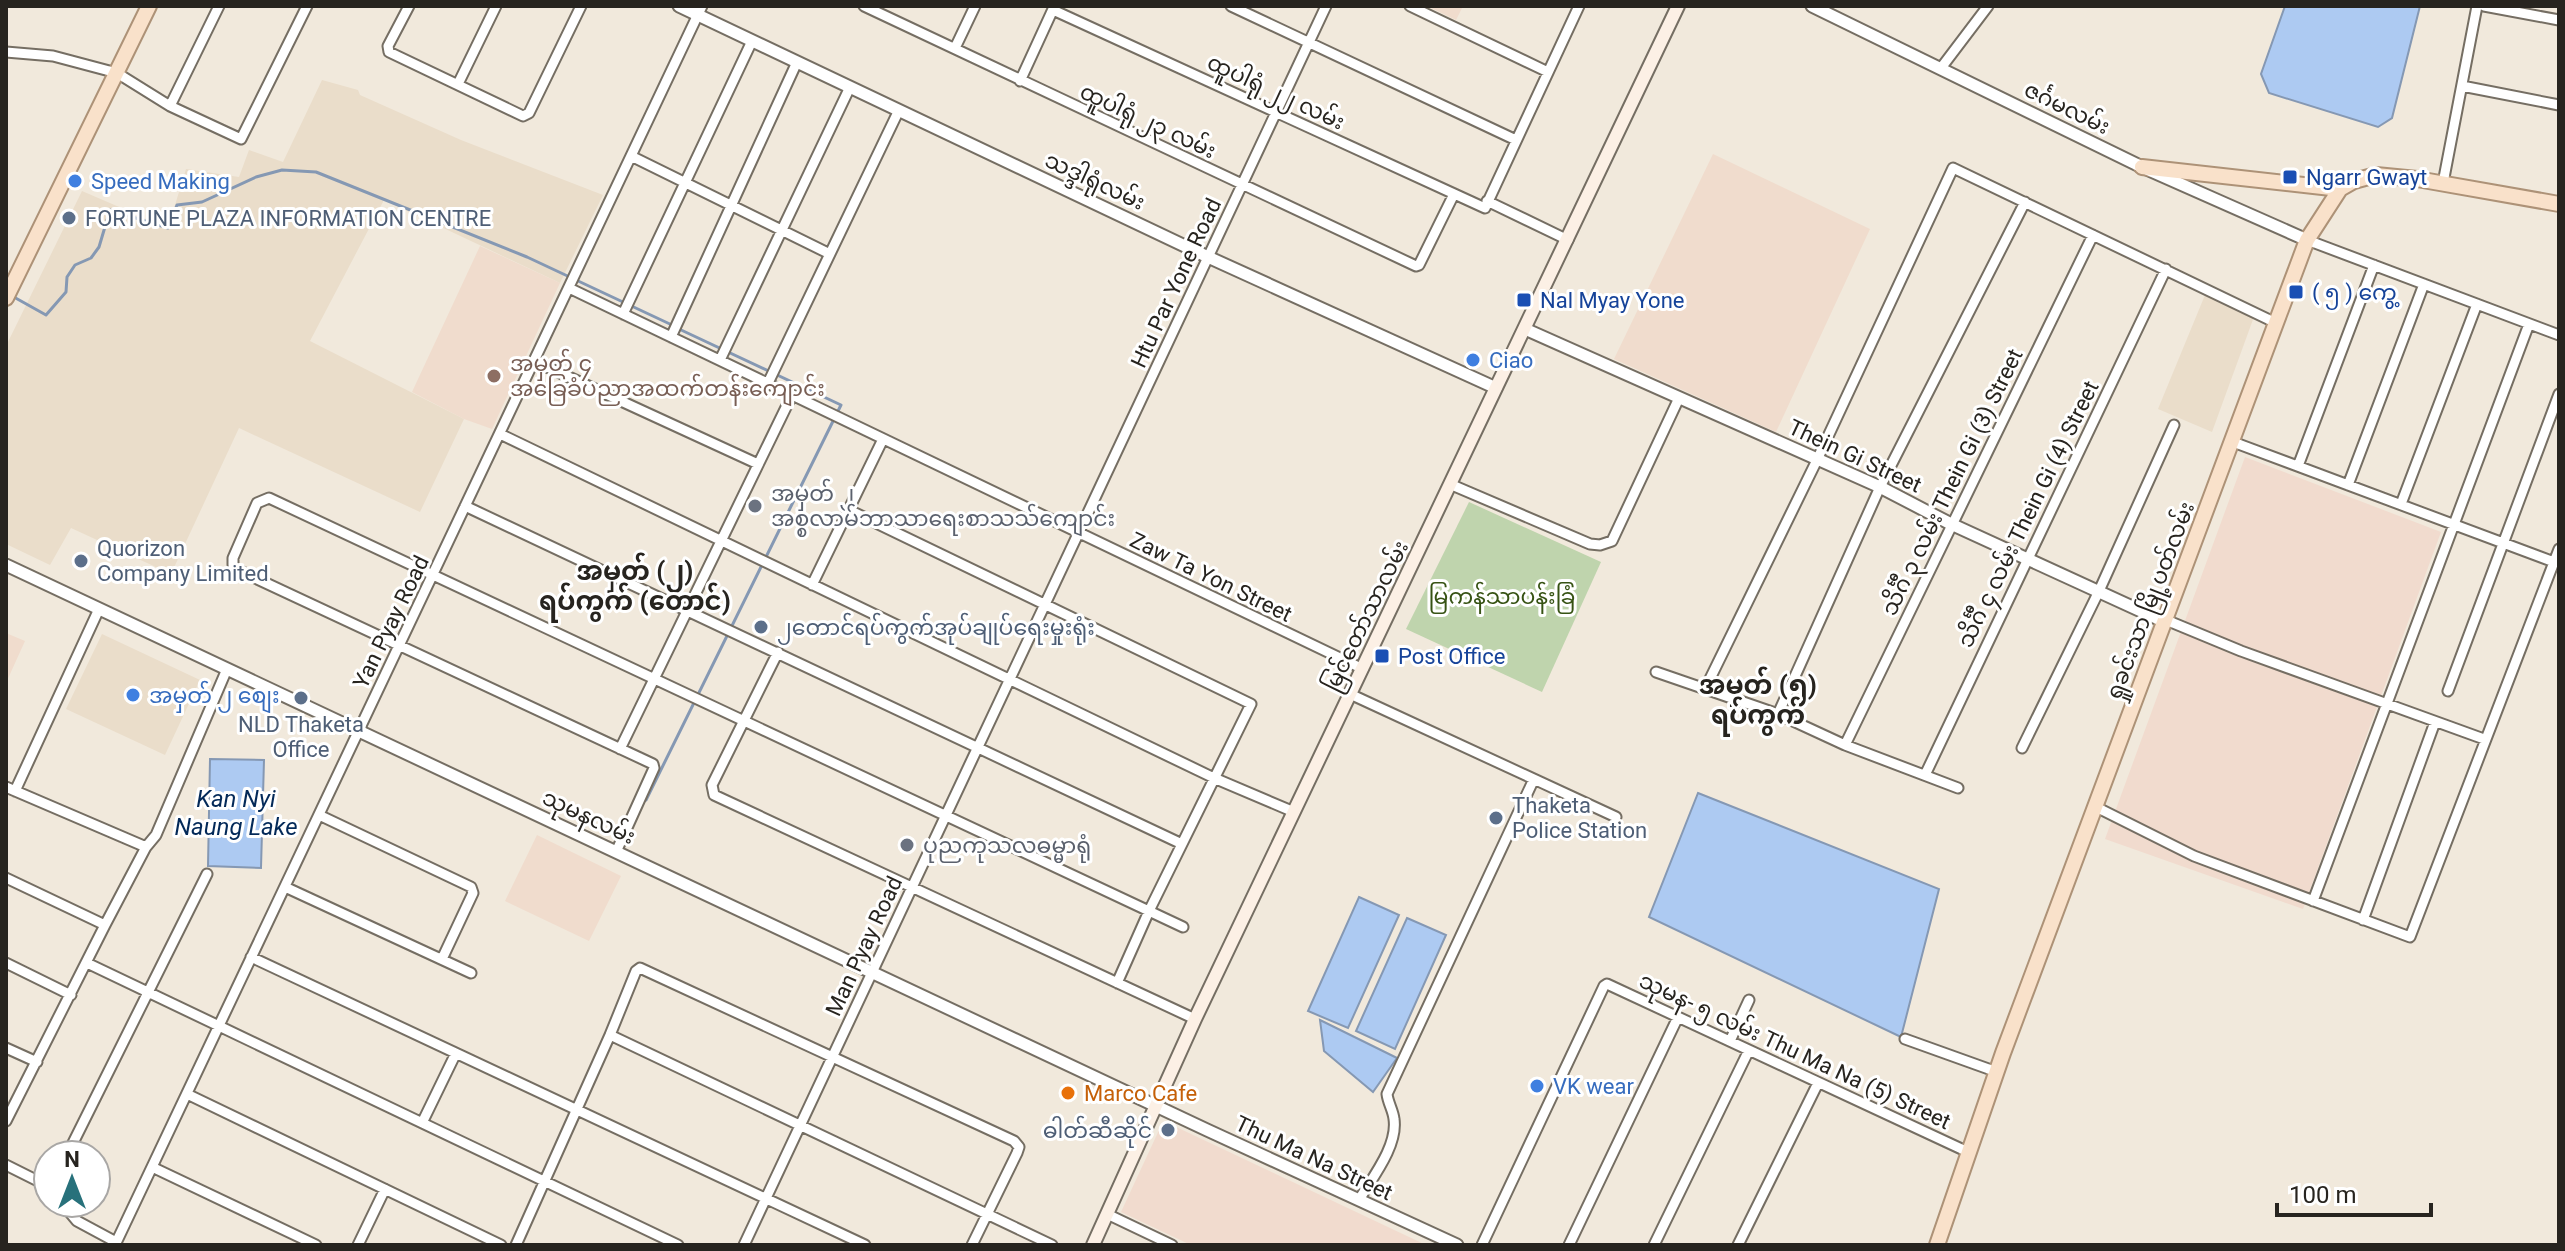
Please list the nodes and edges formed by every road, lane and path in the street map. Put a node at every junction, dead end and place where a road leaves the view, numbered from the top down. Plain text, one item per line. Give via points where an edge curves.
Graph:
1 (149, 6) edge
2 (219, 6) edge
3 (307, 6) edge
4 (409, 6) edge
5 (496, 6) edge
6 (581, 6) edge
7 (679, 6) edge
8 (864, 6) edge
9 (975, 6) edge
10 (1231, 6) edge
11 (1326, 6) edge
12 (1410, 6) edge
13 (1579, 6) edge
14 (1678, 6) edge
15 (1812, 6) edge
16 (1988, 6) edge
17 (2477, 6) edge
18 (2484, 6) edge
19 (1054, 8) edge
20 (700, 10) edge
21 (2559, 20) edge
22 (752, 41) junction
23 (1308, 43) junction
24 (955, 48) junction
25 (6, 52) edge
26 (797, 62) junction
27 (1941, 68) junction
28 (1548, 72) junction
29 (117, 73) junction
30 (1020, 81) junction
31 (458, 84) junction
32 (2462, 86) junction
33 (850, 87) junction
34 (2559, 105) edge
35 (170, 106) junction
36 (899, 110) junction
37 (1276, 112) junction
38 (1516, 140) junction
39 (631, 156) junction
40 (2142, 167) junction
41 (685, 183) junction
42 (2443, 183) junction
43 (1242, 185) junction
44 (2340, 189) junction
45 (1454, 194) junction
46 (2025, 202) junction
47 (1486, 204) junction
48 (2559, 204) edge
49 (730, 205) junction
50 (782, 230) junction
51 (2093, 235) junction
52 (1568, 240) junction
53 (2307, 240) junction
54 (830, 254) junction
55 (1208, 257) junction
56 (2374, 265) junction
57 (2166, 269) junction
58 (2424, 284) junction
59 (569, 288) junction
60 (6, 298) edge
61 (2477, 304) junction
62 (623, 314) junction
63 (2276, 323) junction
64 (2529, 324) junction
65 (1525, 329) junction
66 (2559, 335) edge
67 (671, 337) junction
68 (720, 360) junction
69 (534, 361) junction
70 (768, 383) junction
71 (1496, 388) junction
72 (2559, 394) edge
73 (792, 395) junction
74 (1679, 398) junction
75 (2174, 425) dead end
76 (500, 434) junction
77 (883, 439) junction
78 (2233, 442) junction
79 (1817, 460) junction
80 (758, 464) junction
81 (2298, 466) junction
82 (1452, 485) junction
83 (2348, 485) junction
84 (1880, 487) junction
85 (2401, 504) junction
86 (465, 506) junction
87 (849, 510) junction
88 (1951, 524) junction
89 (2454, 524) junction
90 (1078, 533) junction
91 (721, 541) junction
92 (2503, 542) junction
93 (2559, 549) edge
94 (2026, 558) junction
95 (2554, 562) junction
96 (6, 565) edge
97 (433, 575) junction
98 (812, 585) junction
99 (2099, 591) junction
100 (1045, 604) junction
101 (99, 609) junction
102 (687, 609) junction
103 (2166, 621) junction
104 (399, 645) junction
105 (778, 652) junction
106 (227, 669) junction
107 (1363, 669) junction
108 (1656, 672) dead end
109 (656, 678) junction
110 (1009, 680) junction
111 (1705, 689) junction
112 (2448, 691) dead end
113 (1350, 694) junction
114 (2386, 704) junction
115 (1778, 714) junction
116 (744, 720) junction
117 (2435, 722) junction
118 (359, 731) junction
119 (2484, 739) dead end
120 (1845, 745) junction
121 (977, 748) junction
122 (2022, 748) dead end
123 (620, 749) junction
124 (1925, 775) junction
125 (1214, 778) junction
126 (1533, 781) junction
127 (1958, 788) dead end
128 (9, 791) edge
129 (2096, 807) junction
130 (1294, 812) junction
131 (319, 815) junction
132 (945, 817) junction
133 (1616, 817) dead end
134 (1182, 844) junction
135 (146, 847) junction
136 (616, 852) junction
137 (207, 874) dead end
138 (6, 878) edge
139 (912, 886) junction
140 (285, 887) junction
141 (2313, 901) junction
142 (1149, 911) junction
143 (2363, 920) junction
144 (105, 925) junction
145 (1183, 927) dead end
146 (251, 957) junction
147 (442, 959) junction
148 (6, 963) edge
149 (87, 963) junction
150 (871, 972) junction
151 (471, 973) dead end
152 (1117, 983) junction
153 (148, 992) junction
154 (71, 995) junction
155 (1749, 1000) dead end
156 (1678, 1017) junction
157 (1195, 1019) junction
158 (219, 1026) junction
159 (610, 1035) junction
160 (1905, 1039) dead end
161 (1730, 1041) junction
162 (6, 1048) edge
163 (1749, 1050) junction
164 (456, 1053) junction
165 (832, 1058) junction
166 (37, 1062) junction
167 (1997, 1072) junction
168 (1818, 1083) junction
169 (187, 1094) junction
170 (1155, 1106) junction
171 (577, 1110) junction
172 (6, 1121) edge
173 (422, 1123) junction
174 (800, 1125) junction
175 (75, 1139) edge
176 (1968, 1152) junction
177 (6, 1165) edge
178 (152, 1167) junction
179 (32, 1178) edge
180 (544, 1181) junction
181 (385, 1189) junction
182 (766, 1199) junction
183 (1359, 1200) junction
184 (987, 1214) junction
185 (1107, 1214) junction
186 (75, 1219) edge
187 (116, 1244) edge
188 (316, 1245) edge
189 (358, 1245) edge
190 (501, 1245) edge
191 (516, 1245) edge
192 (678, 1245) edge
193 (744, 1245) edge
194 (865, 1245) edge
195 (972, 1245) edge
196 (1052, 1245) edge
197 (1093, 1245) edge
198 (1172, 1245) edge
199 (1457, 1245) edge
200 (1482, 1245) edge
201 (1569, 1245) edge
202 (1654, 1245) edge
203 (1738, 1245) edge
204 (1937, 1245) edge

1 - 29 main road
2 - 35 street
3 - 35 street via 241,139
4 - 31 street via 387,50
5 - 31 street
6 - 31 street via 527,115
7 - 20 street, သဒ္ဒါရုံလမ်း
8 - 24 street, ထူပါရုံ ၂၃ လမ်း
9 - 24 street
10 - 23 street
11 - 23 street, Htu Par Yone Road
12 - 28 street
13 - 28 street
14 - 52 main road, မြင်တော်သာလမ်း
15 - 27 street, ဇင်္ဂမလမ်း
16 - 27 street
17 - 32 street
18 - 21 street
19 - 30 street
19 - 37 street, ထူပါရုံ ၂၂ လမ်း
20 - 22 street, သဒ္ဒါရုံလမ်း
20 - 39 street, Yan Pyay Road
22 - 26 street, သဒ္ဒါရုံလမ်း
22 - 41 street
23 - 37 street, Htu Par Yone Road
23 - 38 street
24 - 30 street, ထူပါရုံ ၂၃ လမ်း
25 - 29 street via 53,56
26 - 33 street, သဒ္ဒါရုံလမ်း
26 - 49 street
27 - 40 street, ဇင်္ဂမလမ်း
28 - 38 street
29 - 35 street
29 - 60 main road
30 - 43 street, ထူပါရုံ ၂၃ လမ်း
32 - 34 street
32 - 42 street
33 - 36 street, သဒ္ဒါရုံလမ်း
33 - 50 street
36 - 54 street
36 - 55 street, သဒ္ဒါရုံလမ်း
37 - 43 street, Htu Par Yone Road
37 - 45 street, ထူပါရုံ ၂၂ လမ်း
38 - 47 street
39 - 41 street
39 - 59 street, Yan Pyay Road
40 - 44 main road
40 - 53 street, ဇင်္ဂမလမ်း
41 - 49 street
41 - 62 street
42 - 44 main road via 2376,175
42 - 48 main road
43 - 45 street, ထူပါရုံ ၂၃ လမ်း via 1418,266
43 - 55 street, Htu Par Yone Road
44 - 53 main road, ရှုခင်းသာ မြို့ပတ်လမ်း
45 - 47 street, ထူပါရုံ ၂၂ လမ်း
46 - 51 street
46 - 79 street via 1953,168
46 - 84 street
47 - 52 street, ထူပါရုံ ၂၂ လမ်း
49 - 50 street
49 - 67 street
50 - 54 street
50 - 68 street
51 - 57 street
51 - 88 street, သိင်္ဂီ ၃ လမ်း Thein Gi (3) Street
52 - 65 main road, မြင်တော်သာလမ်း
53 - 56 street
53 - 63 main road, ရှုခင်းသာ မြို့ပတ်လမ်း
54 - 70 street
55 - 71 street, သဒ္ဒါရုံလမ်း
55 - 90 street, Htu Par Yone Road
56 - 58 street
56 - 81 street
57 - 63 street
57 - 94 street, သိင်္ဂီ ၄ လမ်း Thein Gi (4) Street
58 - 61 street
58 - 83 street
59 - 62 street, Zaw Ta Yon Street
59 - 69 street, Yan Pyay Road
61 - 64 street
61 - 85 street
62 - 67 street, Zaw Ta Yon Street
63 - 78 main road, ရှုခင်းသာ မြို့ပတ်လမ်း
64 - 66 street
64 - 89 street
65 - 71 main road, မြင်တော်သာလမ်း
65 - 74 street, Thein Gi Street
67 - 68 street, Zaw Ta Yon Street
68 - 70 street, Zaw Ta Yon Street
69 - 76 street, Yan Pyay Road
69 - 80 street
70 - 73 street, Zaw Ta Yon Street
71 - 82 main road, မြင်တော်သာလမ်း
72 - 92 street
73 - 77 street, Zaw Ta Yon Street
73 - 80 street
74 - 79 street, Thein Gi Street
74 - 82 street via 1612,541 1590,544
75 - 99 street
76 - 86 street, Yan Pyay Road
76 - 91 street
77 - 87 street
77 - 90 street, Zaw Ta Yon Street
78 - 81 street
78 - 103 main road, ရှုခင်းသာ မြို့ပတ်လမ်း
79 - 84 street, Thein Gi Street
79 - 111 street
80 - 91 street
81 - 83 street
82 - 107 main road, မြင်တော်သာလမ်း
83 - 85 street
84 - 88 street, Thein Gi Street
84 - 115 street
85 - 89 street
86 - 97 street, Yan Pyay Road
86 - 102 street
87 - 98 street
87 - 100 street
88 - 94 street, Thein Gi Street
88 - 120 street, သိင်္ဂီ ၃ လမ်း Thein Gi (3) Street
89 - 92 street
89 - 114 street
90 - 100 street, Man Pyay Road
90 - 107 street, Zaw Ta Yon Street
91 - 98 street
91 - 102 street
92 - 95 street
92 - 112 street
93 - 95 street
94 - 99 street, Thein Gi Street
94 - 124 street, သိင်္ဂီ ၄ လမ်း Thein Gi (4) Street
95 - 143 street via 2410,937
96 - 101 street, သုမနလမ်း
97 - 104 street, Yan Pyay Road
97 - 104 street via 269,498 257,503 233,558 238,570
97 - 109 street
98 - 110 street
99 - 103 street, Thein Gi Street
99 - 122 street
100 - 110 street, Man Pyay Road
100 - 125 street via 1251,704
101 - 106 street, သုမနလမ်း
101 - 128 street
102 - 105 street
102 - 109 street
103 - 114 street
103 - 129 main road, ရှုခင်းသာ မြို့ပတ်လမ်း
104 - 118 street, Yan Pyay Road
104 - 123 street
105 - 116 street
105 - 121 street
106 - 118 street, သုမနလမ်း
106 - 135 street via 156,835
107 - 113 main road, မြင်တော်သာလမ်း
108 - 111 street
109 - 116 street
109 - 123 street
110 - 121 street, Man Pyay Road
110 - 125 street
111 - 115 street
113 - 126 street
113 - 130 main road, မြင်တော်သာလမ်း
114 - 117 street
114 - 141 street
115 - 120 street
116 - 132 street
116 - 139 street via 712,793
117 - 119 street
117 - 143 street
118 - 131 street, Yan Pyay Road
118 - 136 street, သုမနလမ်း
120 - 124 street
121 - 132 street, Man Pyay Road
121 - 134 street
123 - 136 street via 654,768
124 - 127 street
125 - 130 street
125 - 134 street
126 - 133 street
126 - 183 street via 1387,1094 1394,1129
128 - 135 street
129 - 141 street via 2194,856
129 - 167 main road, ရှုခင်းသာ မြို့ပတ်လမ်း
130 - 157 main road, မြင်တော်သာလမ်း
131 - 140 street, Yan Pyay Road
131 - 147 street via 471,887 473,893
132 - 139 street, Man Pyay Road
132 - 142 street
134 - 142 street
135 - 144 street
136 - 150 street, သုမနလမ်း
137 - 153 street
138 - 144 street
139 - 150 street, Man Pyay Road
139 - 152 street
140 - 146 street, Yan Pyay Road
140 - 147 street
141 - 143 street
142 - 145 street
142 - 152 street
144 - 149 street
146 - 158 street, Yan Pyay Road
146 - 164 street
147 - 151 street
148 - 154 street
149 - 153 street
149 - 154 street
150 - 165 street, Man Pyay Road
150 - 170 street, သုမနလမ်း
152 - 157 street
153 - 158 street
153 - 175 street
154 - 166 street
155 - 161 street
156 - 161 street, သုမန- ၅ လမ်း Thu Ma Na (5) Street
156 - 200 street, သုမန- ၅ လမ်း Thu Ma Na (5) Street via 1604,986
156 - 201 street
157 - 170 main road, မြင်တော်သာလမ်း
158 - 169 street, Yan Pyay Road
158 - 173 street
159 - 165 street via 640,968
159 - 171 street
159 - 174 street
160 - 167 street
161 - 163 street, သုမန- ၅ လမ်း Thu Ma Na (5) Street
162 - 166 street
163 - 168 street, သုမန- ၅ လမ်း Thu Ma Na (5) Street
163 - 202 street
164 - 171 street
164 - 173 street
165 - 174 street, Man Pyay Road
165 - 184 street via 1014,1141 1019,1147
166 - 172 street
167 - 176 main road, ရှုခင်းသာ မြို့ပတ်လမ်း
168 - 176 street, သုမန- ၅ လမ်း Thu Ma Na (5) Street
168 - 203 street
169 - 178 street, Yan Pyay Road
169 - 181 street
170 - 183 street, Thu Ma Na Street
170 - 185 main road, မြင်တော်သာလမ်း
171 - 180 street
171 - 182 street
173 - 180 street
174 - 182 street, Man Pyay Road
174 - 184 street
176 - 204 main road, ရှုခင်းသာ မြို့ပတ်လမ်း
177 - 179 street
178 - 187 street, Yan Pyay Road
178 - 188 street
180 - 191 street
180 - 192 street
181 - 189 street
181 - 190 street
182 - 193 street, Man Pyay Road
182 - 194 street
183 - 199 street, Thu Ma Na Street
184 - 195 street
184 - 196 street
185 - 197 main road, မြင်တော်သာလမ်း
185 - 198 street
186 - 187 street

